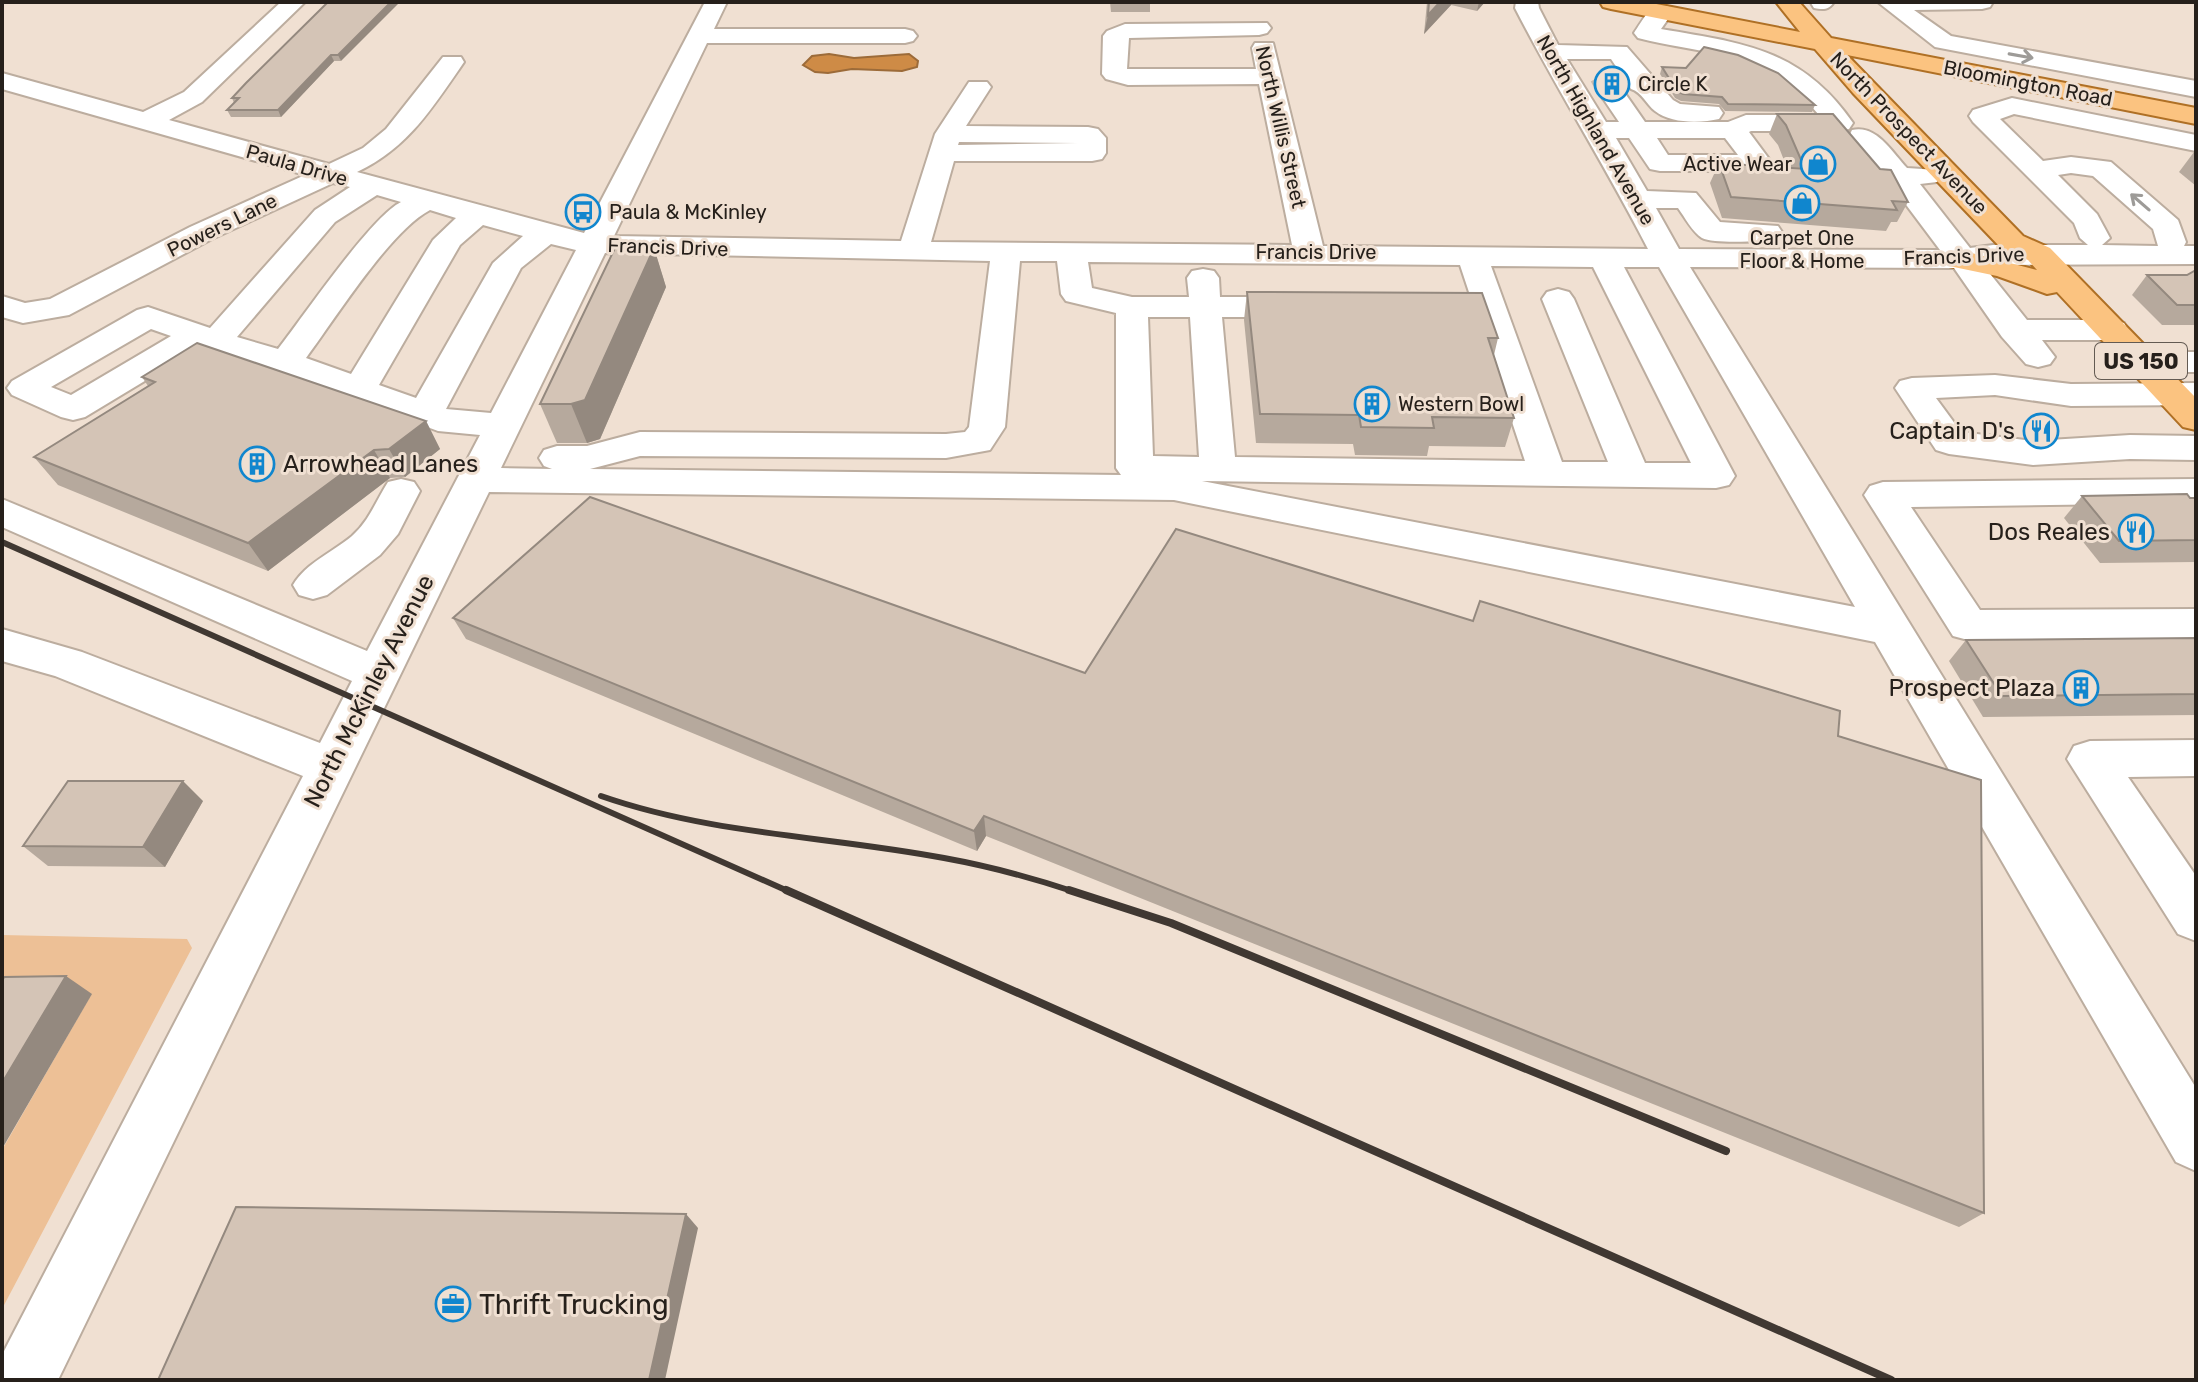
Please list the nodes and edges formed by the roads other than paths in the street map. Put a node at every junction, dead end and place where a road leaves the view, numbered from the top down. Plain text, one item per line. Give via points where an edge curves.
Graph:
1 (294, 2) edge
2 (716, 2) edge
3 (1253, 2) edge
4 (1527, 2) edge
5 (1769, 2) edge
6 (1787, 2) edge
7 (1982, 2) edge
8 (262, 3) edge
9 (1622, 3) edge
10 (1831, 10) edge
11 (1661, 12) junction
12 (1699, 19) junction
13 (1730, 25) junction
14 (1259, 28) junction
15 (1646, 33) junction
16 (700, 36) junction
17 (905, 36) dead end
18 (1825, 44) junction
19 (1861, 50) junction
20 (1550, 52) junction
21 (1589, 52) junction
22 (1622, 57) junction
23 (452, 62) dead end
24 (1980, 74) junction
25 (1270, 76) junction
26 (2, 81) edge
27 (978, 87) dead end
28 (1862, 88) junction
29 (2196, 89) edge
30 (2196, 116) edge
31 (147, 121) junction
32 (1792, 123) junction
33 (1597, 130) junction
34 (1638, 130) junction
35 (1669, 130) junction
36 (1733, 130) junction
37 (1862, 136) dead end
38 (1949, 141) dead end
39 (2196, 143) edge
40 (2196, 159) edge
41 (1978, 168) dead end
42 (2039, 170) junction
43 (330, 174) junction
44 (1899, 176) junction
45 (1950, 176) junction
46 (372, 186) junction
47 (1637, 200) junction
48 (426, 201) junction
49 (1922, 204) junction
50 (1977, 204) junction
51 (477, 215) junction
52 (2196, 221) edge
53 (2034, 233) junction
54 (545, 234) junction
55 (2095, 238) junction
56 (594, 244) junction
57 (914, 249) junction
58 (2183, 250) edge
59 (1006, 251) junction
60 (1071, 251) junction
61 (1201, 252) junction
62 (1309, 252) junction
63 (1472, 254) junction
64 (1603, 256) junction
65 (1668, 257) junction
66 (1862, 259) junction
67 (1960, 259) junction
68 (1626, 299) junction
69 (1507, 302) junction
70 (2086, 303) junction
71 (2, 306) edge
72 (1132, 307) junction
73 (1206, 307) junction
74 (1332, 307) edge
75 (2014, 330) junction
76 (2112, 330) junction
77 (2038, 357) dead end
78 (2142, 362) junction
79 (2196, 362) edge
80 (285, 363) junction
81 (359, 389) junction
82 (2188, 402) edge
83 (425, 414) junction
84 (2196, 448) edge
85 (488, 454) junction
86 (1218, 469) junction
87 (1548, 474) junction
88 (1632, 475) junction
89 (2196, 491) edge
90 (2, 512) edge
91 (451, 528) junction
92 (313, 585) dead end
93 (2196, 624) edge
94 (1889, 629) junction
95 (2, 645) edge
96 (378, 674) junction
97 (2196, 758) edge
98 (331, 767) junction
99 (2176, 859) edge
100 (2196, 918) edge
101 (2196, 1142) edge
102 (22, 1357) edge

1 - 8 street
1 - 31 street via 193,97
2 - 16 street, North McKinley Avenue
3 - 14 street, North Willis Street
4 - 20 street, North Highland Avenue
5 - 12 main road via 1749,13
6 - 18 main road, North Prospect Avenue
7 -> 29 street via 1890,3 1944,42
9 - 11 main road
10 - 19 main road, North Prospect Avenue
10 - 24 main road via 1926,56
11 - 12 main road
11 - 15 street
12 - 13 main road
13 - 18 main road, Bloomington Road
13 - 28 main road
14 - 25 street, North Willis Street
14 - 25 street via 1125,31 1115,36 1115,74
15 - 22 street
15 - 32 street via 1781,65 1840,123
16 - 17 street
16 - 56 street, North McKinley Avenue
18 - 19 main road, Bloomington Road
18 - 28 main road, North Prospect Avenue
19 - 24 main road, Bloomington Road
19 - 24 main road, North Prospect Avenue via 1904,84
20 - 21 street
20 - 33 street, North Highland Avenue
21 - 22 street
21 - 34 street
22 - 32 street via 1750,71
22 - 32 street via 1661,106 1671,111 1739,113
22 - 35 street
23 - 43 street, Powers Lane via 388,144
24 - 30 main road, Bloomington Road
25 - 62 street, North Willis Street
26 - 31 street, Paula Drive
27 - 57 street via 945,144
28 - 45 main road, North Prospect Avenue / US 150
31 - 43 street, Paula Drive
32 - 36 street via 1746,123
33 - 34 street
33 - 47 street, North Highland Avenue
34 - 35 street
34 - 36 street via 1660,163 1758,163
35 - 36 street
37 - 44 street
38 - 41 main road, North Prospect Avenue
39 - 42 street via 2012,106 1982,116
40 - 52 street via 2138,164
42 - 55 street via 2087,220
58 -> 42 street via 2167,226 2101,168
43 - 46 street, Paula Drive
43 - 71 street, Powers Lane via 223,222 82,298 49,311 23,313
44 - 45 street
44 - 49 street
45 - 50 main road, North Prospect Avenue / US 150
46 - 48 street, Paula Drive
46 - 80 street via 325,216 206,338
47 - 65 street, North Highland Avenue
47 - 66 street via 1686,199 1711,231 1833,234
48 - 51 street, Paula Drive
48 - 80 street via 404,212 380,238
49 - 50 street
49 - 67 street
50 - 53 main road, North Prospect Avenue / US 150 via 2012,242
51 - 54 street, Paula Drive
51 - 81 street via 448,240
53 - 55 street
53 - 58 street
53 - 67 street, Francis Drive via 1993,254
53 - 70 main road, North Prospect Avenue / US 150
54 - 56 street, Paula Drive
54 - 83 street via 508,263
55 - 58 street
56 - 57 street, Francis Drive
56 - 85 street, North McKinley Avenue
57 - 59 street, Francis Drive
59 - 60 street, Francis Drive
59 - 85 street via 987,427 977,442 640,444 587,458
60 - 61 street, Francis Drive
60 - 72 street via 1077,294
61 - 62 street, Francis Drive
61 - 73 street
62 - 63 street, Francis Drive
63 - 64 street, Francis Drive
63 - 69 street
64 - 65 street, Francis Drive
64 - 68 street
65 - 66 street, Francis Drive
65 - 94 street, North Highland Avenue
66 - 67 street, Francis Drive
67 - 70 main road via 2006,269
67 - 75 street
68 - 69 street
68 - 88 street via 1716,476
69 - 87 street
69 - 88 street
70 - 76 main road, North Prospect Avenue / US 150
72 - 73 street
72 - 86 street via 1135,468
73 - 74 street
73 - 86 street
75 - 76 street
75 - 77 street
76 - 78 main road, North Prospect Avenue / US 150
78 - 79 street
78 - 82 main road, North Prospect Avenue / US 150
80 - 81 street
81 - 83 street
82 - 84 street via 1995,385 1912,388 1949,442 2033,453
83 - 85 street via 451,423
85 - 91 street, North McKinley Avenue
85 - 94 street via 1174,488
86 - 87 street
87 - 88 street
89 - 93 street via 1883,495 1968,625
90 - 96 street
91 - 92 street via 393,508 366,545
91 - 96 street, North McKinley Avenue
94 - 101 street, North Highland Avenue
95 - 98 street via 67,663
96 - 98 street, North McKinley Avenue
97 - 99 street via 2090,759
98 - 102 street, North McKinley Avenue
99 - 100 street

